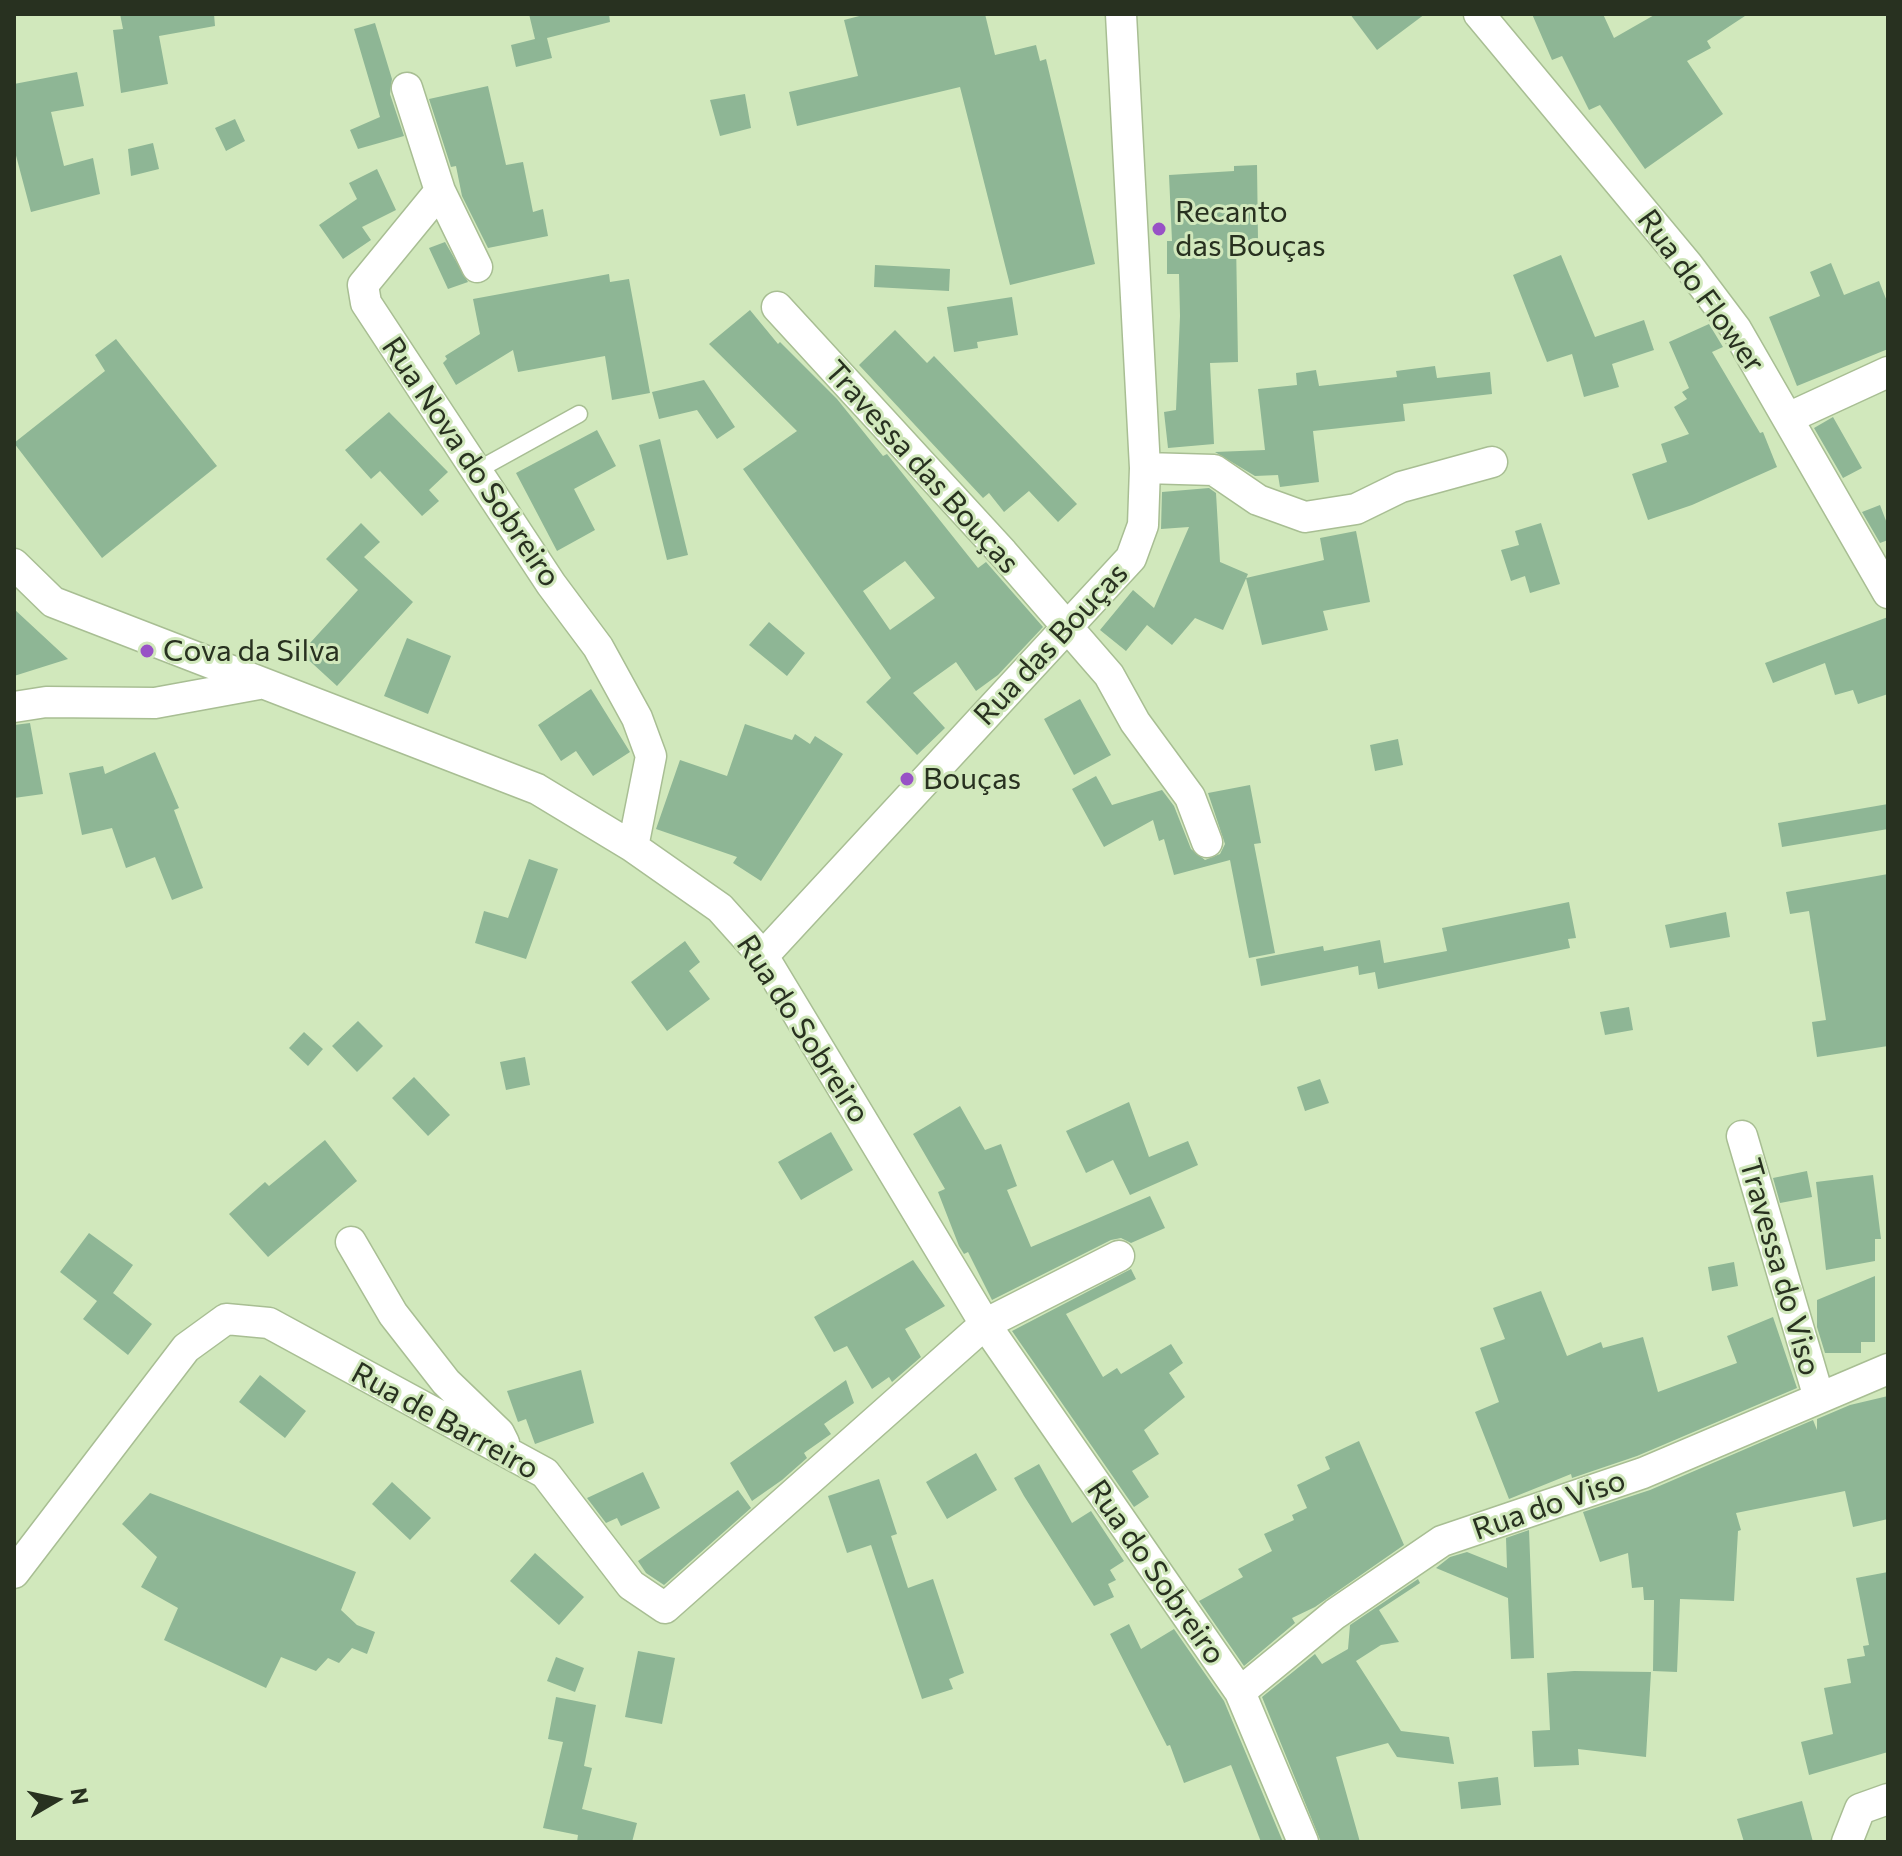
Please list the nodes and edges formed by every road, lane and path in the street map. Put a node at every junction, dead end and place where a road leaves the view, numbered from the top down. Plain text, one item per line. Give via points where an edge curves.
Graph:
1 (1121, 14) edge
2 (1479, 14) edge
3 (407, 88) dead end
4 (440, 191) junction
5 (477, 267) dead end
6 (777, 307) dead end
7 (1888, 372) edge
8 (579, 414) dead end
9 (1788, 418) junction
10 (1492, 462) dead end
11 (1145, 468) junction
12 (476, 471) junction
13 (14, 564) edge
14 (1888, 593) edge
15 (1065, 628) junction
16 (259, 684) junction
17 (14, 707) edge
18 (1207, 842) dead end
19 (633, 847) junction
20 (763, 956) junction
21 (1742, 1136) dead end
22 (351, 1242) dead end
23 (1119, 1256) dead end
24 (985, 1324) junction
25 (1888, 1369) edge
26 (1819, 1398) junction
27 (510, 1454) junction
28 (14, 1573) edge
29 (1240, 1692) junction
30 (1888, 1799) edge
31 (1303, 1842) edge
32 (1847, 1842) edge

1 - 11 street, Rua das Bouças
2 - 9 street, Rua do Flower via 1687,264 1736,329
3 - 4 street
4 - 5 street
4 - 12 street, Rua Nova do Sobreiro via 363,285 366,303
6 - 15 street, Travessa das Bouças
7 - 9 street
8 - 12 lane
9 - 14 street, Rua do Flower
10 - 11 street via 1401,487 1356,509 1305,517 1258,500 1214,470
11 - 15 street, Rua das Bouças via 1143,525 1131,558
12 - 19 street, Rua Nova do Sobreiro via 598,647 637,718 651,756
13 - 16 street, Rua do Sobreiro via 53,602
15 - 18 street, Travessa das Bouças via 1109,675 1135,722 1190,797
15 - 20 street, Rua das Bouças
16 - 17 street via 155,703 46,702
16 - 19 street, Rua do Sobreiro via 537,789
19 - 20 street, Rua do Sobreiro via 720,908
20 - 24 street, Rua do Sobreiro
21 - 26 street, Travessa do Viso
22 - 27 street via 393,1314 446,1382 499,1433
23 - 24 street
24 - 27 street, Rua de Barreiro via 665,1608 631,1585 545,1473
24 - 29 street, Rua do Sobreiro
25 - 26 street, Rua do Viso
26 - 29 street, Rua do Viso via 1643,1473 1442,1541 1335,1614
27 - 28 street, Rua de Barreiro via 269,1323 226,1319 186,1348
29 - 31 street, Rua do Sobreiro
30 - 32 street via 1860,1809

